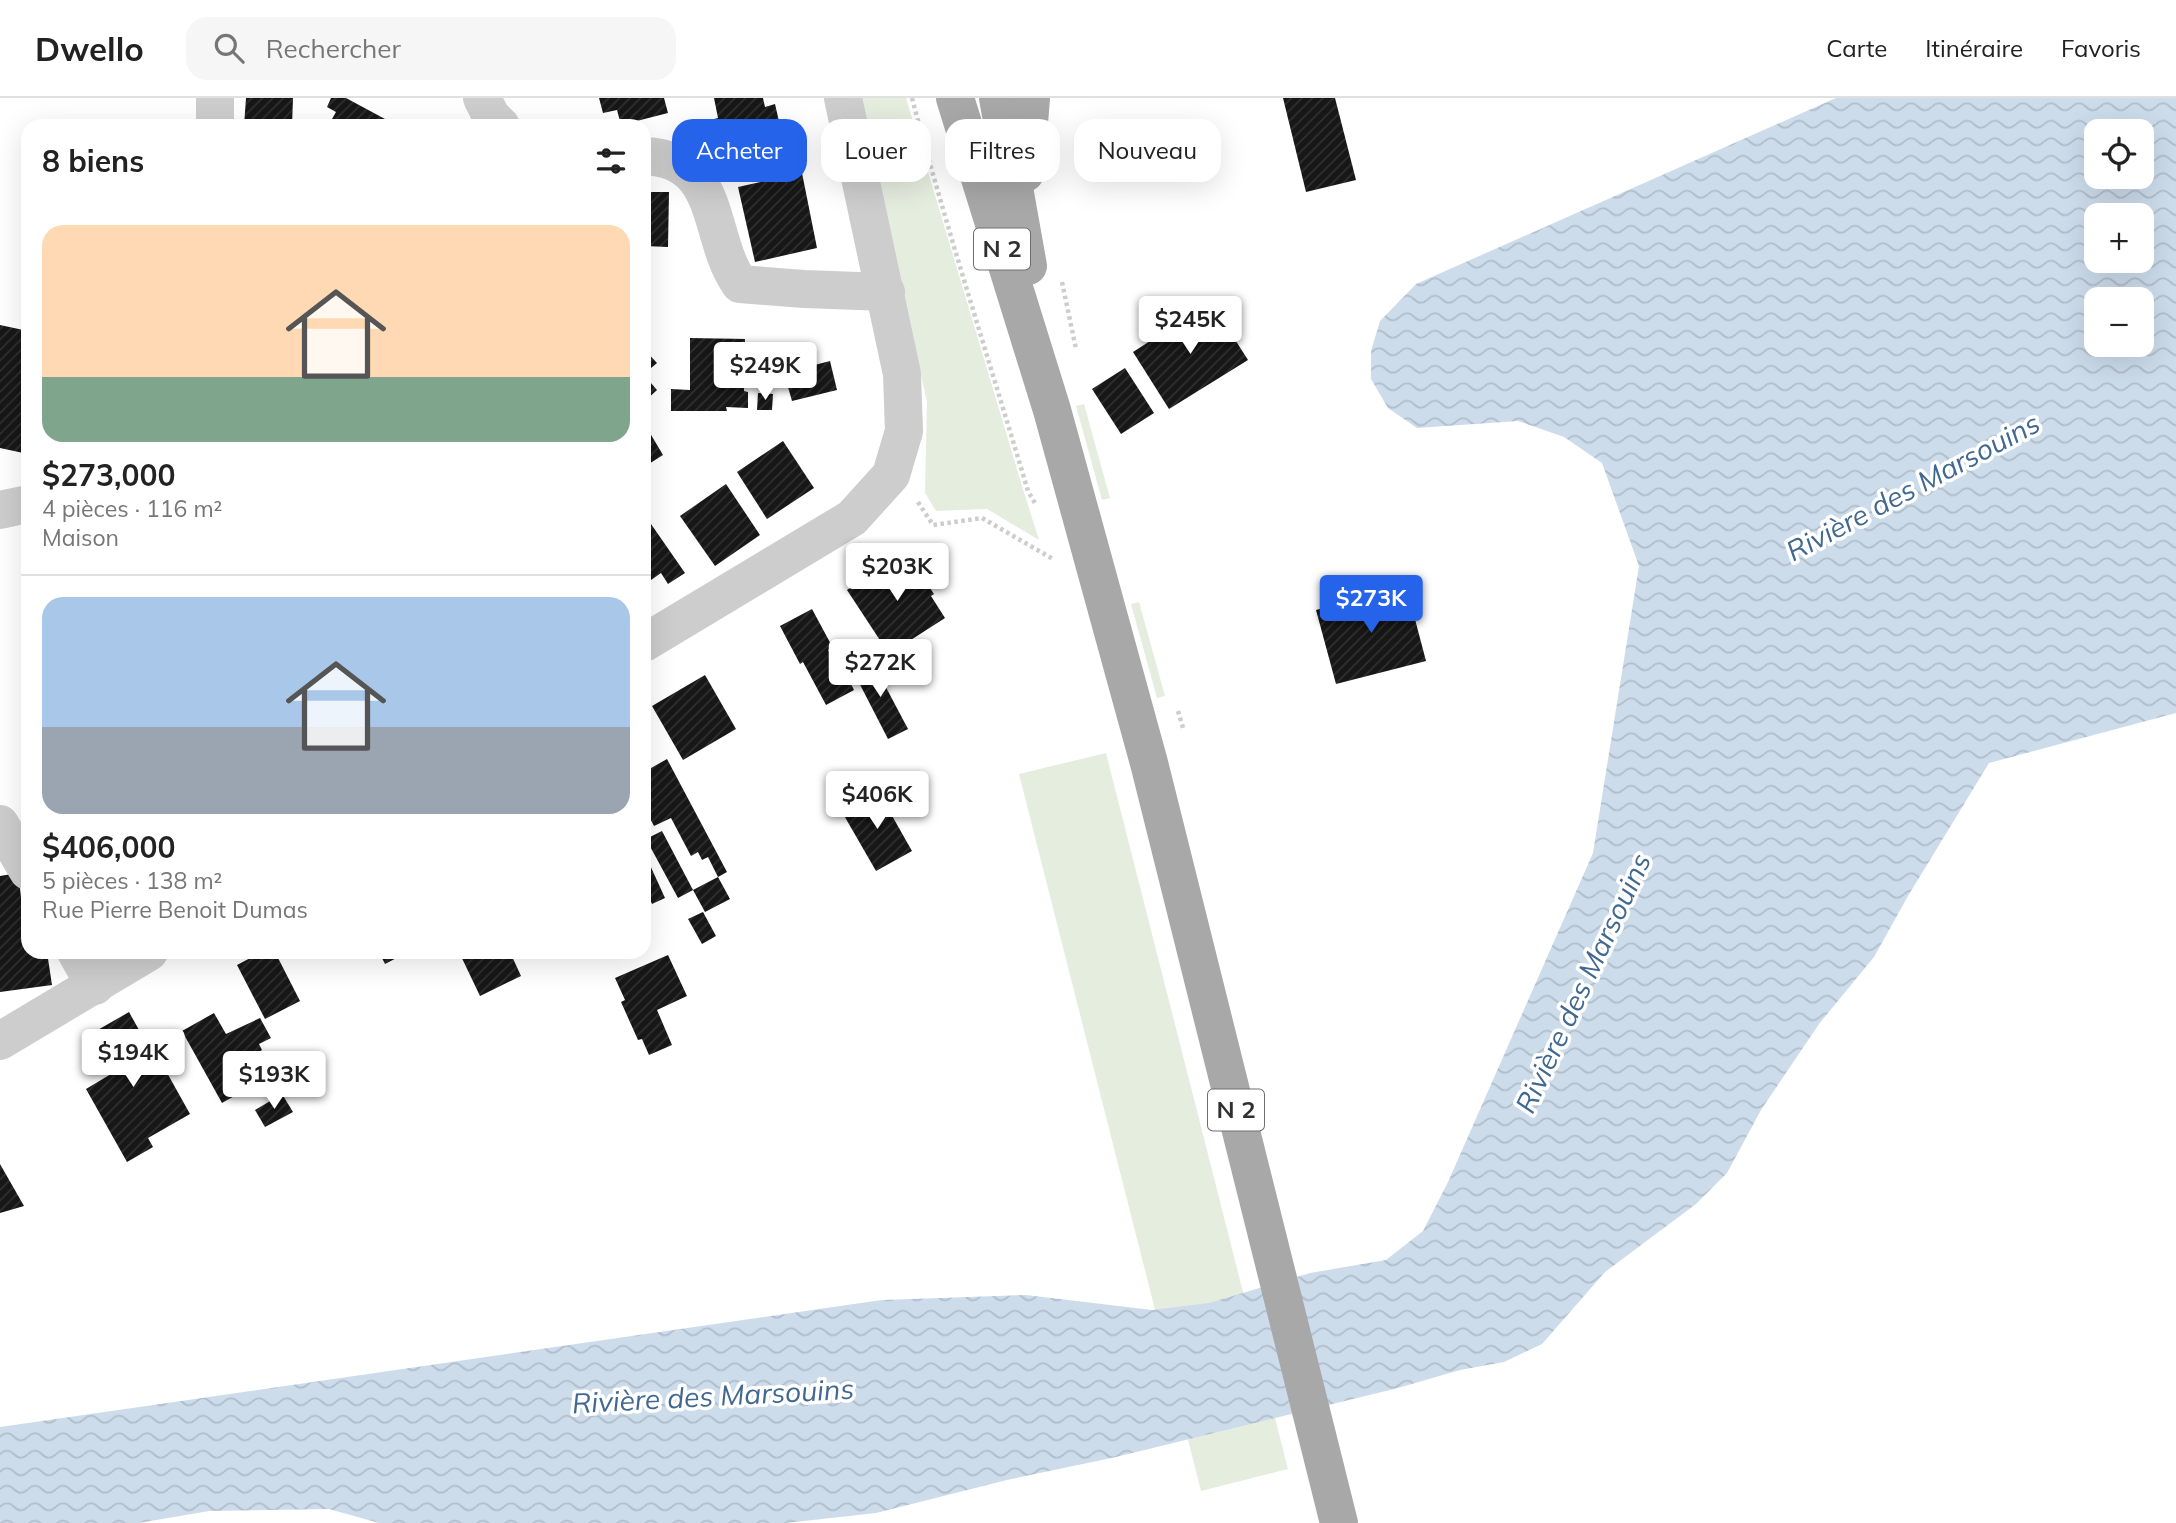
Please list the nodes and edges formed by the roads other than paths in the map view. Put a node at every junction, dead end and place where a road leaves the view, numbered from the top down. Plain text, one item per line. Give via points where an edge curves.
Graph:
1 (215, 98) edge
2 (482, 98) edge
3 (843, 98) edge
4 (955, 98) edge
5 (998, 98) edge
6 (1031, 98) edge
7 (215, 119) edge
8 (494, 119) edge
9 (651, 157) edge
10 (1021, 224) junction
11 (886, 292) junction
12 (1049, 400) junction
13 (21, 506) edge
14 (0, 510) edge
15 (651, 639) edge
16 (0, 824) edge
17 (21, 859) edge
18 (80, 959) edge
19 (138, 959) edge
20 (95, 986) junction
21 (0, 1041) edge
22 (1339, 1523) edge

1 - 7 street
2 - 8 street
3 - 11 street
4 - 12 main road, N 2
5 - 10 main road, N 2
6 - 10 main road
9 - 11 street via 672,159 698,181 709,200 731,272 740,284
10 - 12 main road, N 2
11 - 15 street via 902,374 904,431 891,475 852,518
12 - 22 main road, N 2 via 1149,763
13 - 14 street
16 - 17 street
18 - 20 street
19 - 20 street
20 - 21 street

